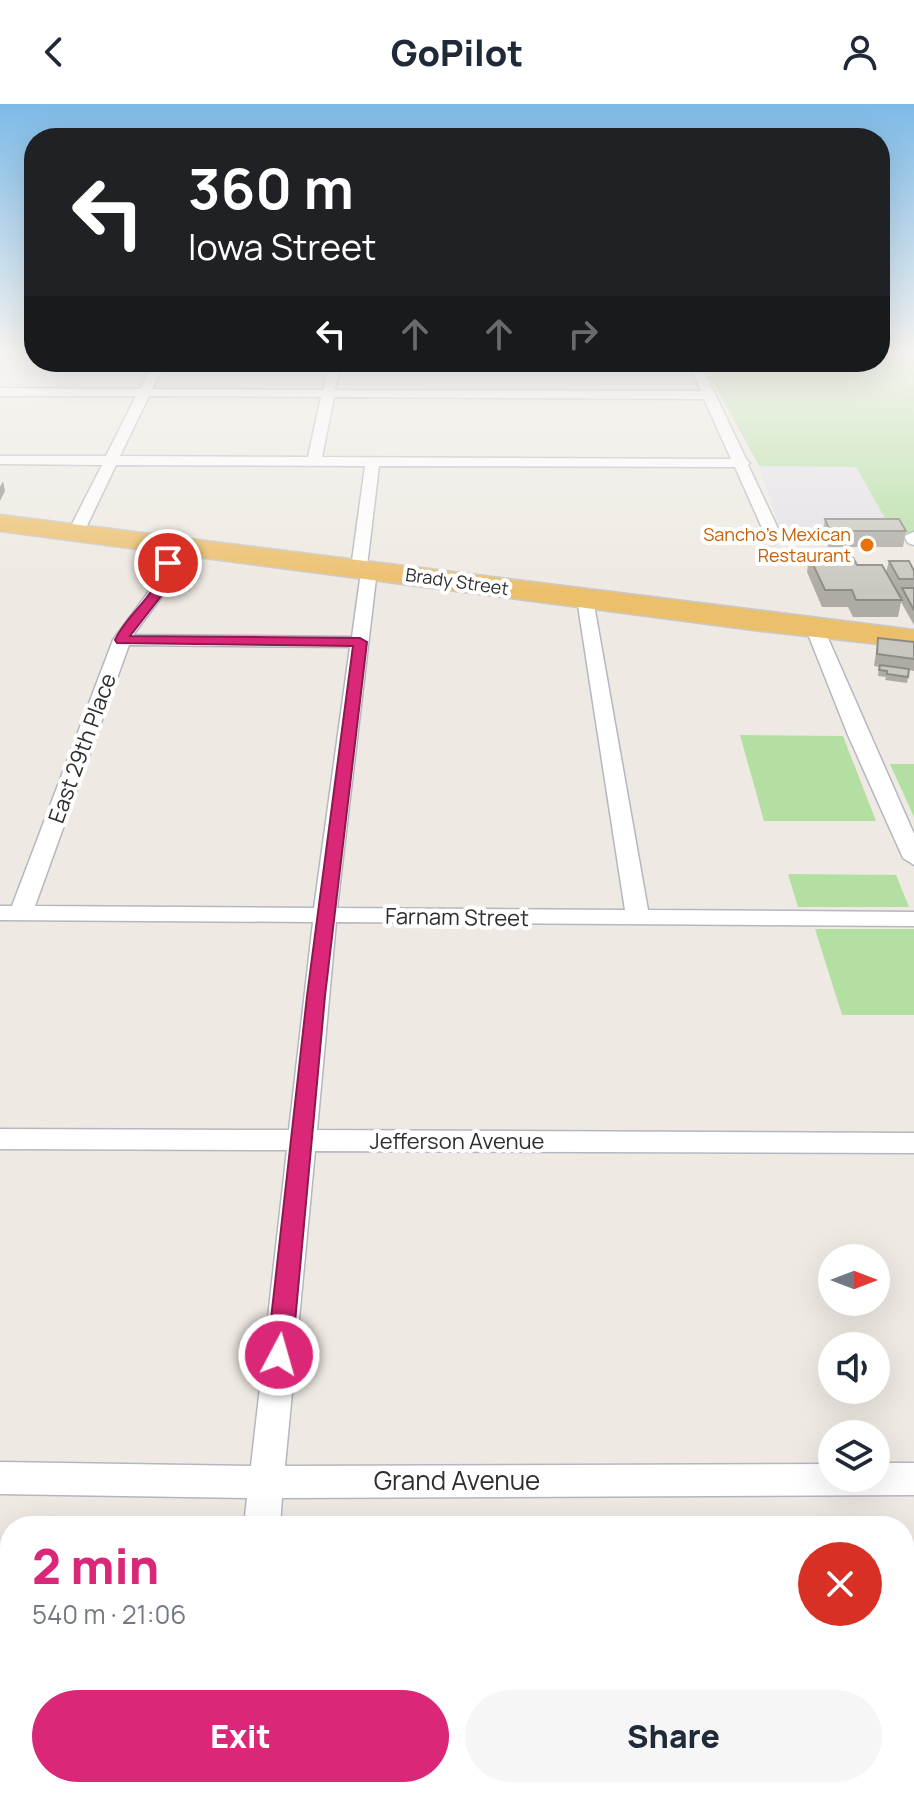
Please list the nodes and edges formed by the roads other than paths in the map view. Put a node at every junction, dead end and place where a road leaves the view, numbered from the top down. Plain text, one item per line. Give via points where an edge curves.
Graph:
1 (124, 434) edge
2 (320, 434) edge
3 (729, 434) edge
4 (0, 460) edge
5 (111, 460) junction
6 (314, 461) junction
7 (373, 461) junction
8 (743, 463) junction
9 (0, 523) edge
10 (75, 534) junction
11 (775, 539) dead end
12 (174, 546) junction
13 (364, 569) junction
14 (585, 599) junction
15 (815, 629) junction
16 (914, 639) edge
17 (122, 640) junction
18 (360, 642) junction
19 (914, 858) edge
20 (11, 913) edge
21 (325, 915) junction
22 (638, 918) junction
23 (914, 919) edge
24 (0, 1139) edge
25 (301, 1140) junction
26 (914, 1143) edge
27 (0, 1478) edge
28 (914, 1479) edge
29 (266, 1482) junction
30 (263, 1516) edge

1 - 5 street
2 - 6 street
3 - 8 street
4 - 5 street
5 - 6 street
5 - 10 street
6 - 7 street
7 - 8 street
7 - 13 street
8 - 11 street
9 - 10 highway, Brady Street
10 - 12 highway, Brady Street
12 - 13 highway, Brady Street
12 - 17 street, East 29th Place via 158,591
13 - 14 highway, Brady Street
13 - 18 street
14 - 15 highway, Brady Street
14 - 22 street
15 - 16 highway, Brady Street
15 - 19 street
17 - 18 street
17 - 20 street, East 29th Place
18 - 21 street
20 - 21 street, Farnam Street
21 - 22 street, Farnam Street
21 - 25 street
22 - 23 street, Farnam Street
24 - 25 street, Jefferson Avenue
25 - 26 street, Jefferson Avenue
25 - 29 street
27 - 29 street, Grand Avenue
28 - 29 street, Grand Avenue
29 - 30 street

